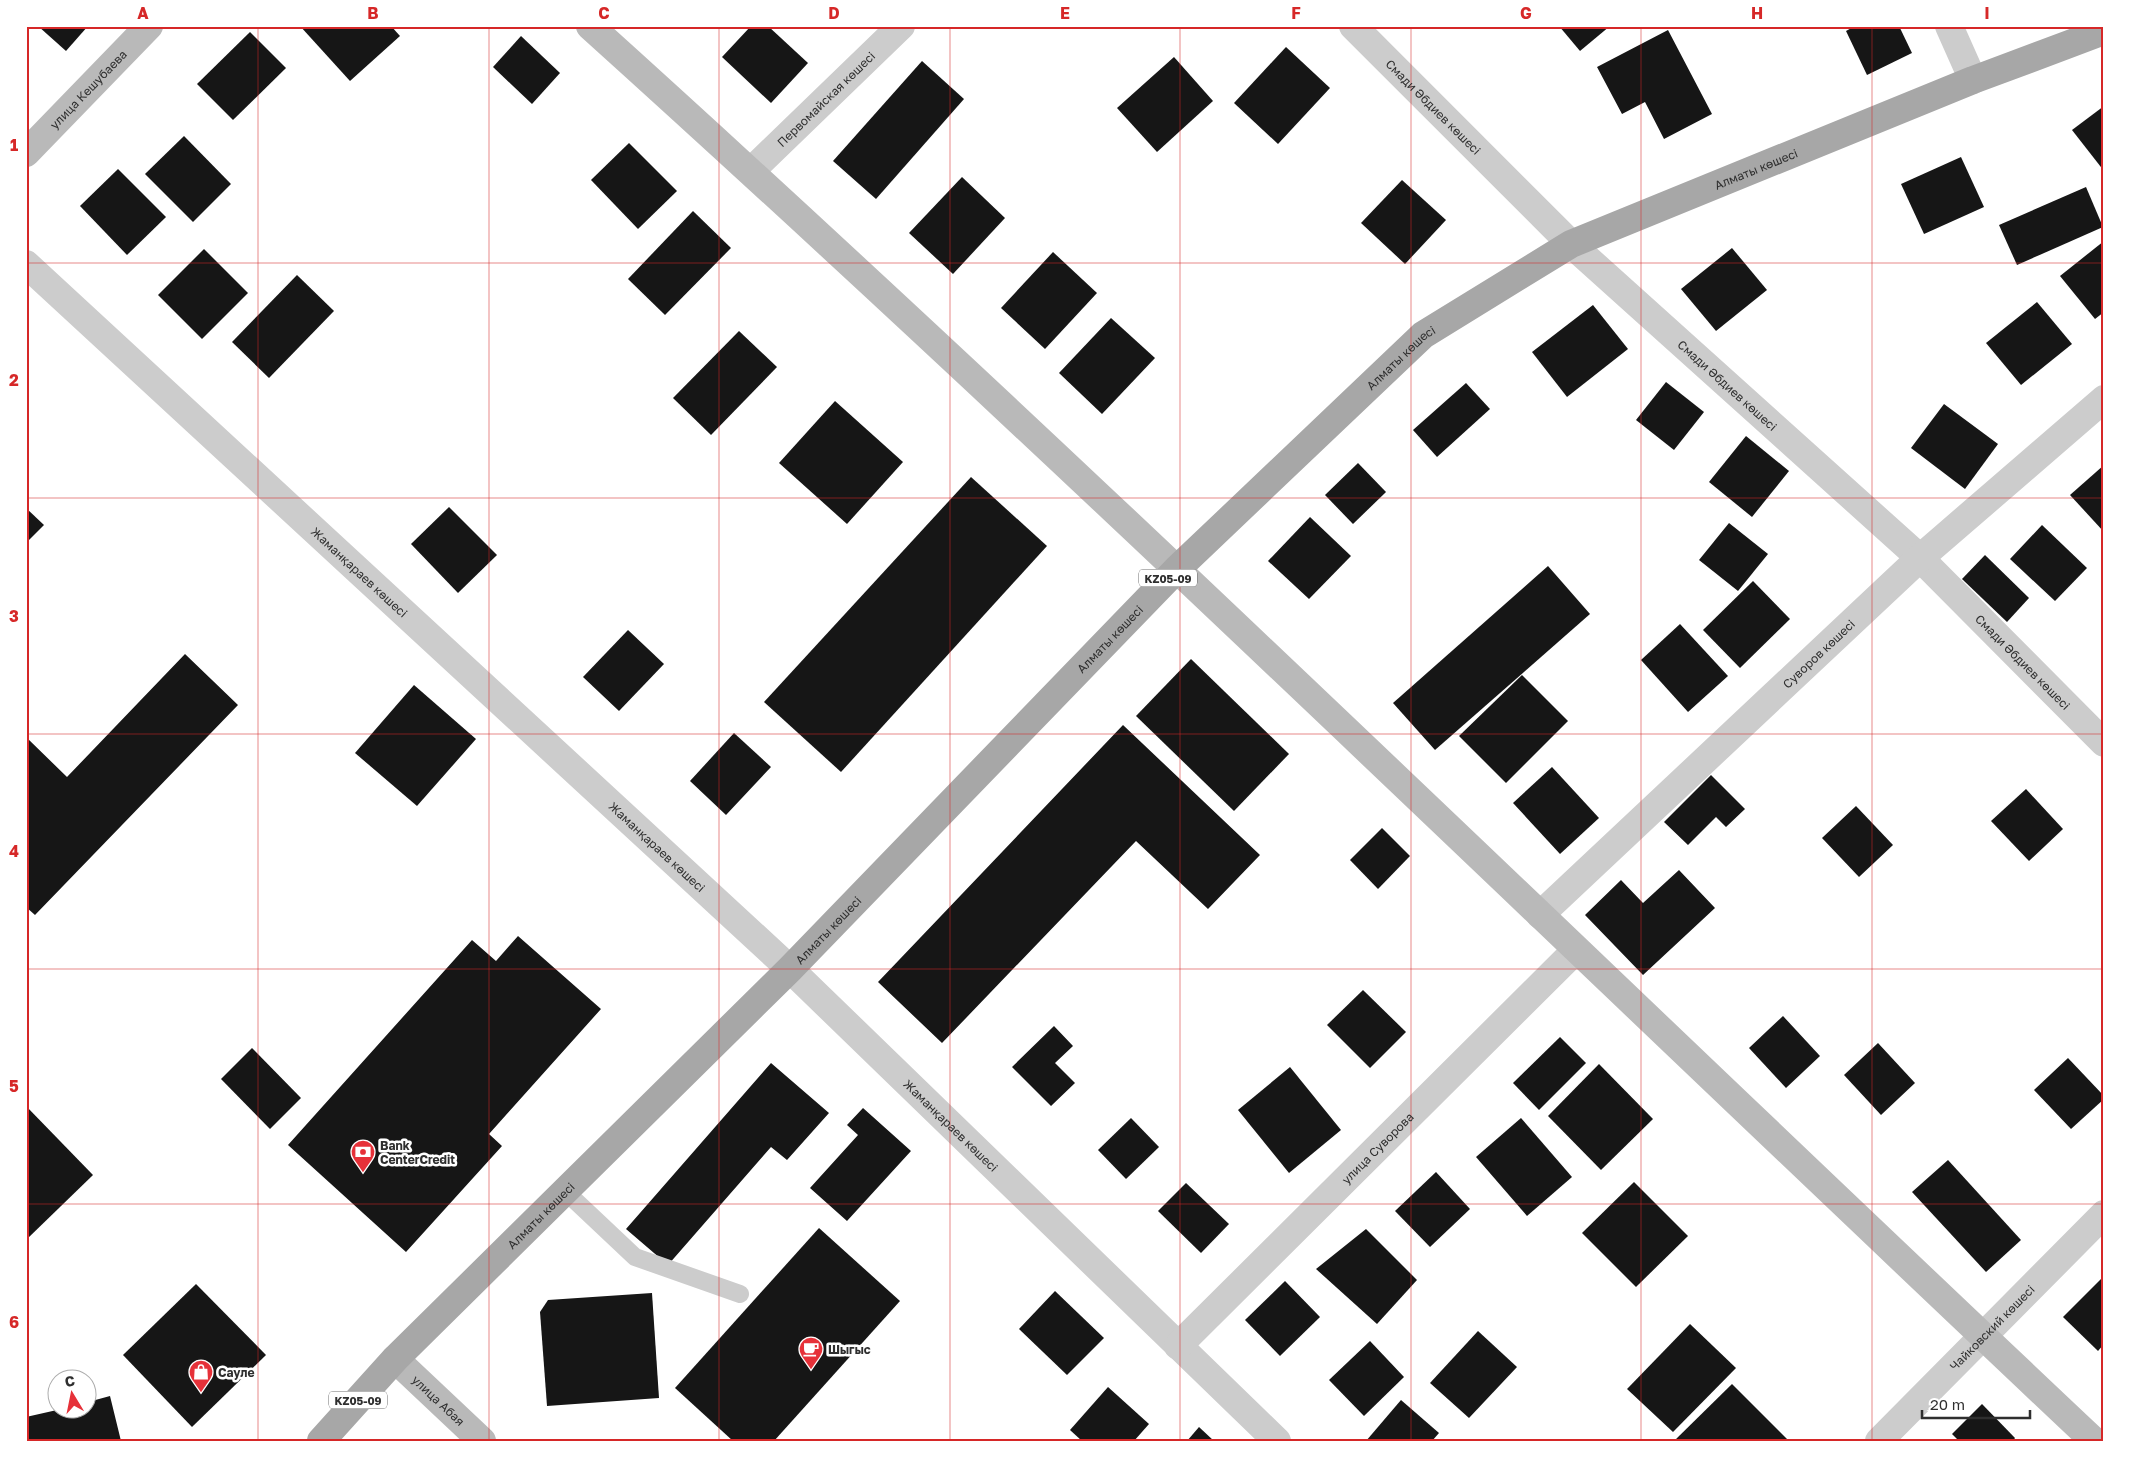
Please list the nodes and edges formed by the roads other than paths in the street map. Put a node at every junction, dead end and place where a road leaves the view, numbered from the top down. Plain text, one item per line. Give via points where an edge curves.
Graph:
1 (149, 26) edge
2 (590, 26) edge
3 (901, 26) edge
4 (1353, 26) edge
5 (1949, 26) edge
6 (2104, 32) edge
7 (1973, 80) junction
8 (26, 153) edge
9 (751, 171) junction
10 (1571, 244) junction
11 (26, 264) edge
12 (2104, 399) edge
13 (1920, 558) junction
14 (1177, 570) junction
15 (2104, 743) edge
16 (1540, 915) junction
17 (1576, 950) junction
18 (790, 969) junction
19 (565, 1191) junction
20 (2104, 1214) edge
21 (740, 1294) dead end
22 (1982, 1335) junction
23 (1178, 1346) junction
24 (395, 1359) junction
25 (321, 1441) edge
26 (482, 1441) edge
27 (1277, 1441) edge
28 (1878, 1441) edge
29 (2094, 1441) edge

1 - 8 street, улица Кешубаева
2 - 9 street
3 - 9 street, Первомайская көшесі
4 - 10 street, Смади Әбдиев көшесі
5 - 7 street
6 - 7 main road, Алматы көшесі / KZ05-09
7 - 10 main road, Алматы көшесі / KZ05-09
9 - 14 street
10 - 13 street, Смади Әбдиев көшесі
10 - 14 main road, Алматы көшесі / KZ05-09 via 1423,335
11 - 18 street, Жаманқараев көшесі
12 - 13 street, Суворов көшесі
13 - 15 street, Смади Әбдиев көшесі
13 - 16 street, Суворов көшесі
14 - 16 street
14 - 18 main road, Алматы көшесі / KZ05-09
16 - 17 street
17 - 22 street
17 - 23 street, улица Суворова
18 - 19 main road, Алматы көшесі / KZ05-09
18 - 23 street, Жаманқараев көшесі
19 - 21 lane via 635,1257
19 - 24 main road, Алматы көшесі / KZ05-09
20 - 22 street, Чайковский көшесі
22 - 28 street, Чайковский көшесі
22 - 29 street
23 - 27 street, Жаманқараев көшесі
24 - 25 main road, Алматы көшесі / KZ05-09
24 - 26 street, улица Абая

